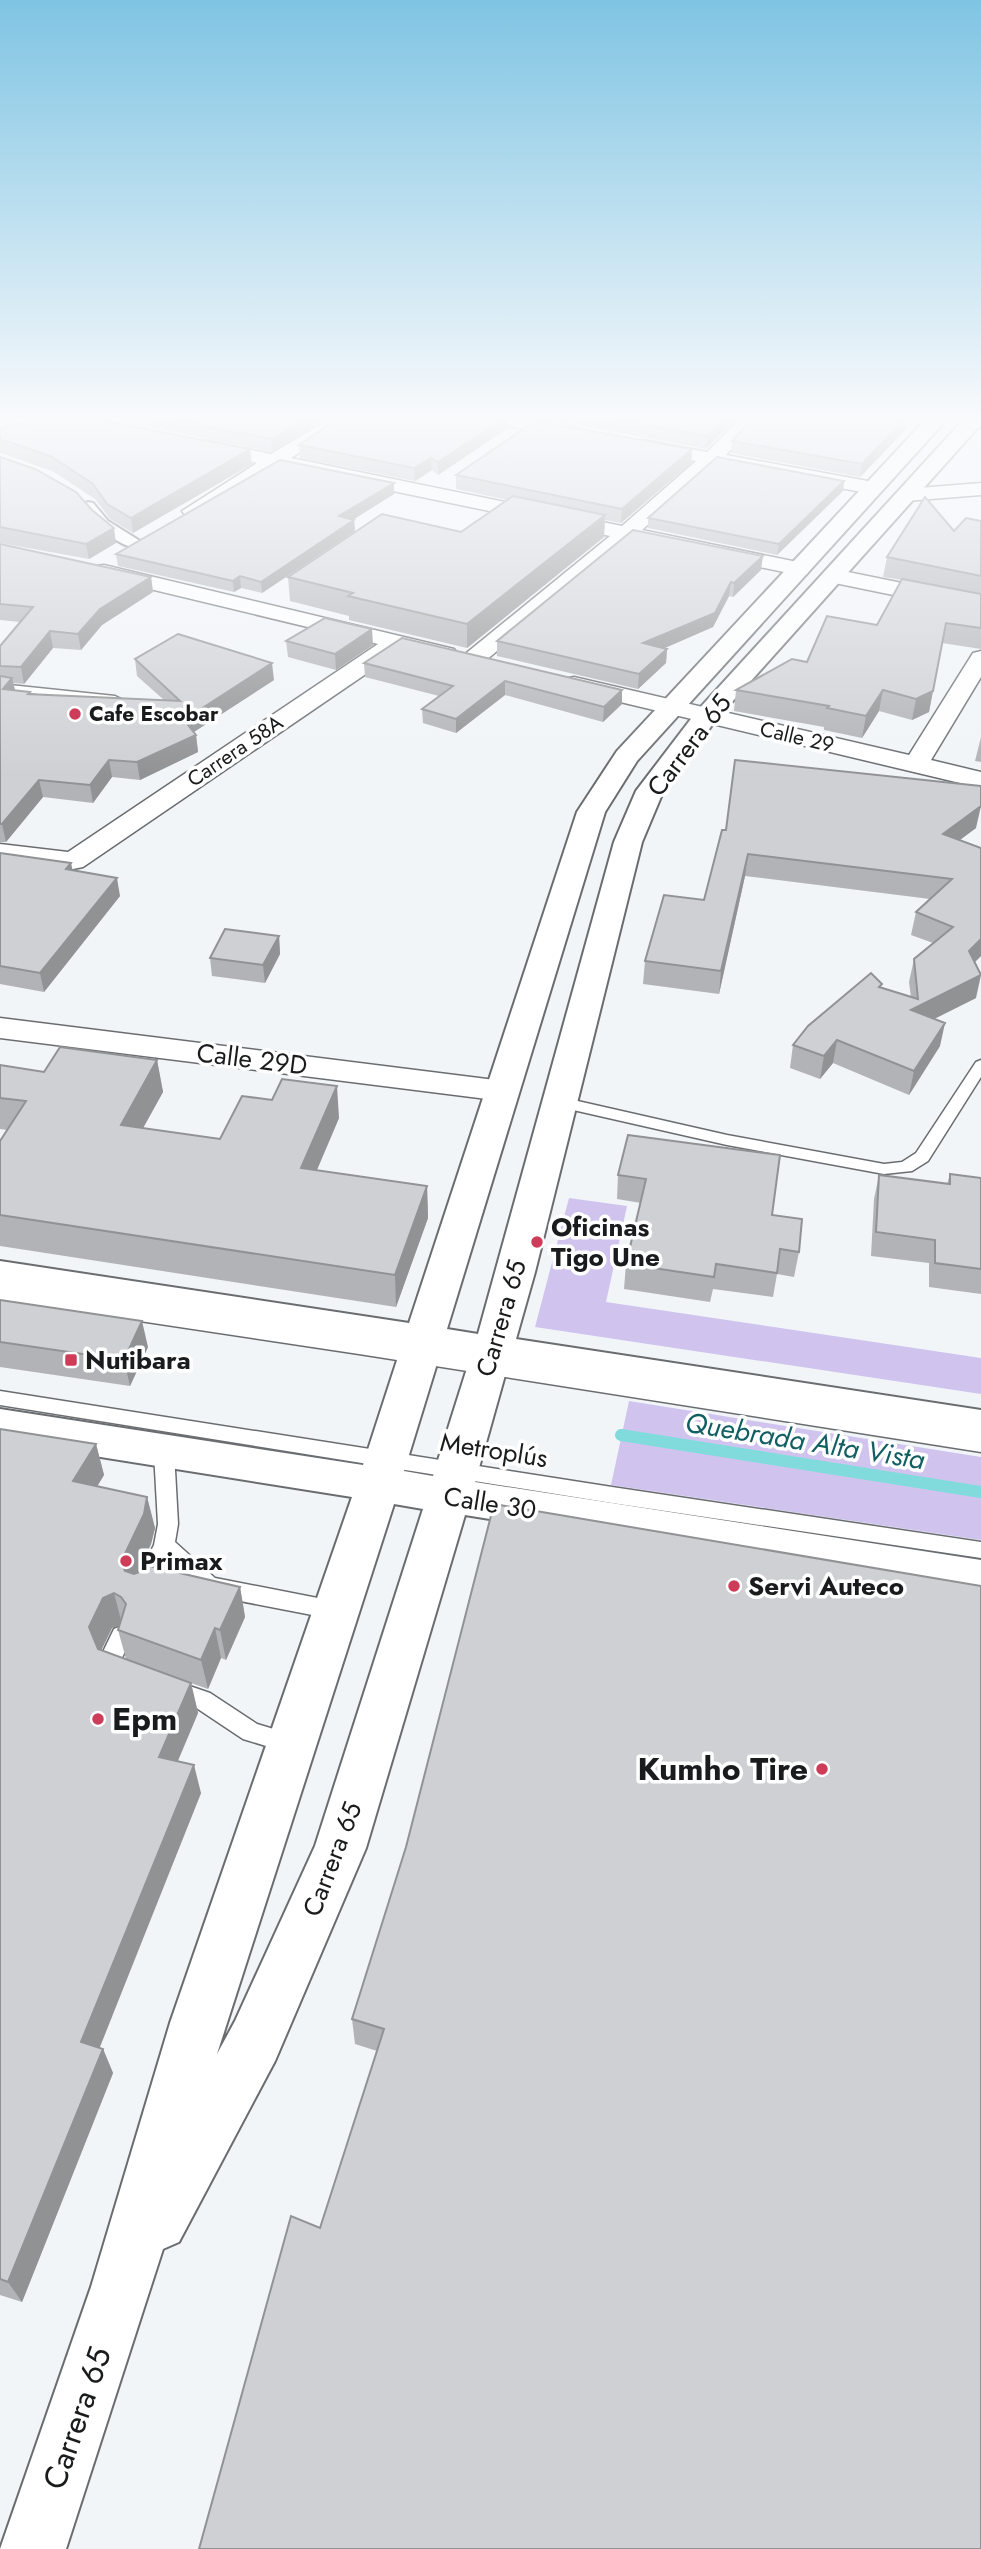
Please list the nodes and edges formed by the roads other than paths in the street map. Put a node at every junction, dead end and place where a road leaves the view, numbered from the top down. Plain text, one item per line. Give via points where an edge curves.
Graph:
1 (132, 537) edge
2 (622, 537) edge
3 (641, 537) edge
4 (828, 537) edge
5 (868, 537) edge
6 (141, 541) joint
7 (799, 569) junction
8 (833, 576) junction
9 (281, 593) dead end
10 (981, 606) edge
11 (258, 609) junction
12 (397, 642) junction
13 (981, 658) edge
14 (472, 660) junction
15 (499, 666) edge
16 (551, 679) edge
17 (973, 685) edge
18 (0, 687) edge
19 (118, 699) edge
20 (671, 708) junction
21 (706, 716) junction
22 (916, 764) junction
23 (981, 780) edge
24 (0, 852) edge
25 (0, 1028) edge
26 (981, 1065) edge
27 (503, 1091) junction
28 (560, 1102) junction
29 (0, 1275) edge
30 (0, 1294) edge
31 (420, 1348) junction
32 (489, 1359) junction
33 (0, 1398) edge
34 (0, 1425) edge
35 (981, 1426) edge
36 (981, 1445) edge
37 (164, 1452) junction
38 (380, 1472) junction
39 (452, 1483) junction
40 (163, 1545) junction
41 (981, 1550) edge
42 (981, 1579) edge
43 (141, 1593) edge
44 (338, 1611) junction
45 (121, 1634) edge
46 (293, 1744) junction
47 (122, 2287) junction
48 (32, 2549) edge

1 - 6 street
2 - 14 street
3 - 7 street
4 - 7 main road, Carrera 65
5 - 8 main road, Carrera 65
6 - 11 street via 86,567
7 - 20 main road, Carrera 65
8 - 10 street
8 - 21 main road, Carrera 65
9 - 11 street
11 - 12 street
12 - 14 street
12 - 24 street, Carrera 58A via 73,861
13 - 17 street
14 - 15 street
16 - 20 street, Calle 29
17 - 22 street
18 - 19 lane
20 - 21 street, Calle 29
20 - 27 main road, Carrera 65 via 626,757 592,812
21 - 22 street, Calle 29
21 - 28 main road, Carrera 65 via 650,791 628,842
22 - 23 street, Calle 29
25 - 27 street, Calle 29D
26 - 28 lane via 922,1157 906,1167 884,1169
27 - 31 main road, Carrera 65
28 - 32 main road, Carrera 65
29 - 31 main road
30 - 31 lane
31 - 32 main road
31 - 38 main road, Carrera 65
32 - 35 main road
32 - 36 lane
32 - 39 main road, Carrera 65
33 - 38 lane
34 - 37 main road, Calle 30
37 - 38 main road, Calle 30
37 - 40 lane via 168,1524
38 - 39 main road, Calle 30
38 - 44 main road, Carrera 65
39 - 41 lane, Metroplús
39 - 42 main road, Calle 30
39 - 47 main road, Carrera 65 via 340,1847 255,2041
40 - 43 lane
40 - 44 lane via 209,1586
44 - 46 main road, Carrera 65
45 - 46 lane via 111,1658 116,1669 202,1700 251,1732
46 - 47 main road, Carrera 65 via 198,2023
47 - 48 main road, Carrera 65

